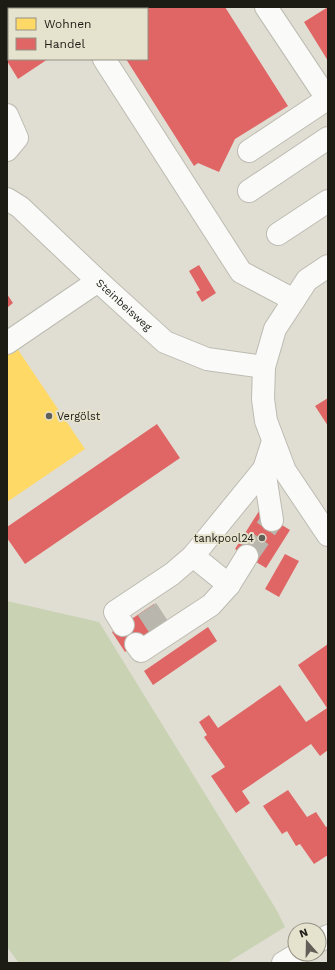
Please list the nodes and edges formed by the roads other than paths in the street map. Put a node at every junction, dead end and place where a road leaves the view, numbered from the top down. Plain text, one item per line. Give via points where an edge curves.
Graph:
1 (266, 7) edge
2 (105, 60) edge
3 (328, 99) edge
4 (7, 115) edge
5 (328, 138) edge
6 (7, 150) edge
7 (249, 151) dead end
8 (248, 191) dead end
9 (7, 199) edge
10 (328, 201) edge
11 (278, 234) dead end
12 (328, 266) edge
13 (98, 281) junction
14 (294, 300) junction
15 (7, 343) edge
16 (264, 367) junction
17 (273, 442) junction
18 (264, 469) junction
19 (272, 520) tunnel mouth
20 (328, 535) edge
21 (193, 556) junction
22 (247, 556) tunnel mouth
23 (229, 585) junction
24 (134, 610) dead end
25 (152, 638) dead end

1 - 3 street
2 - 14 street via 241,272
3 - 7 street
4 - 6 street via 17,138
5 - 8 street
9 - 13 street, Steinbeisweg via 20,207
10 - 11 street
12 - 14 street via 307,280
13 - 15 street
13 - 16 street, Steinbeisweg via 165,342 207,359
14 - 16 street via 275,329
16 - 17 street via 263,399 266,421
17 - 18 street
17 - 20 street via 285,471
18 - 19 street
18 - 21 street
21 - 23 street
21 - 24 street
22 - 23 street
23 - 25 street via 211,605

